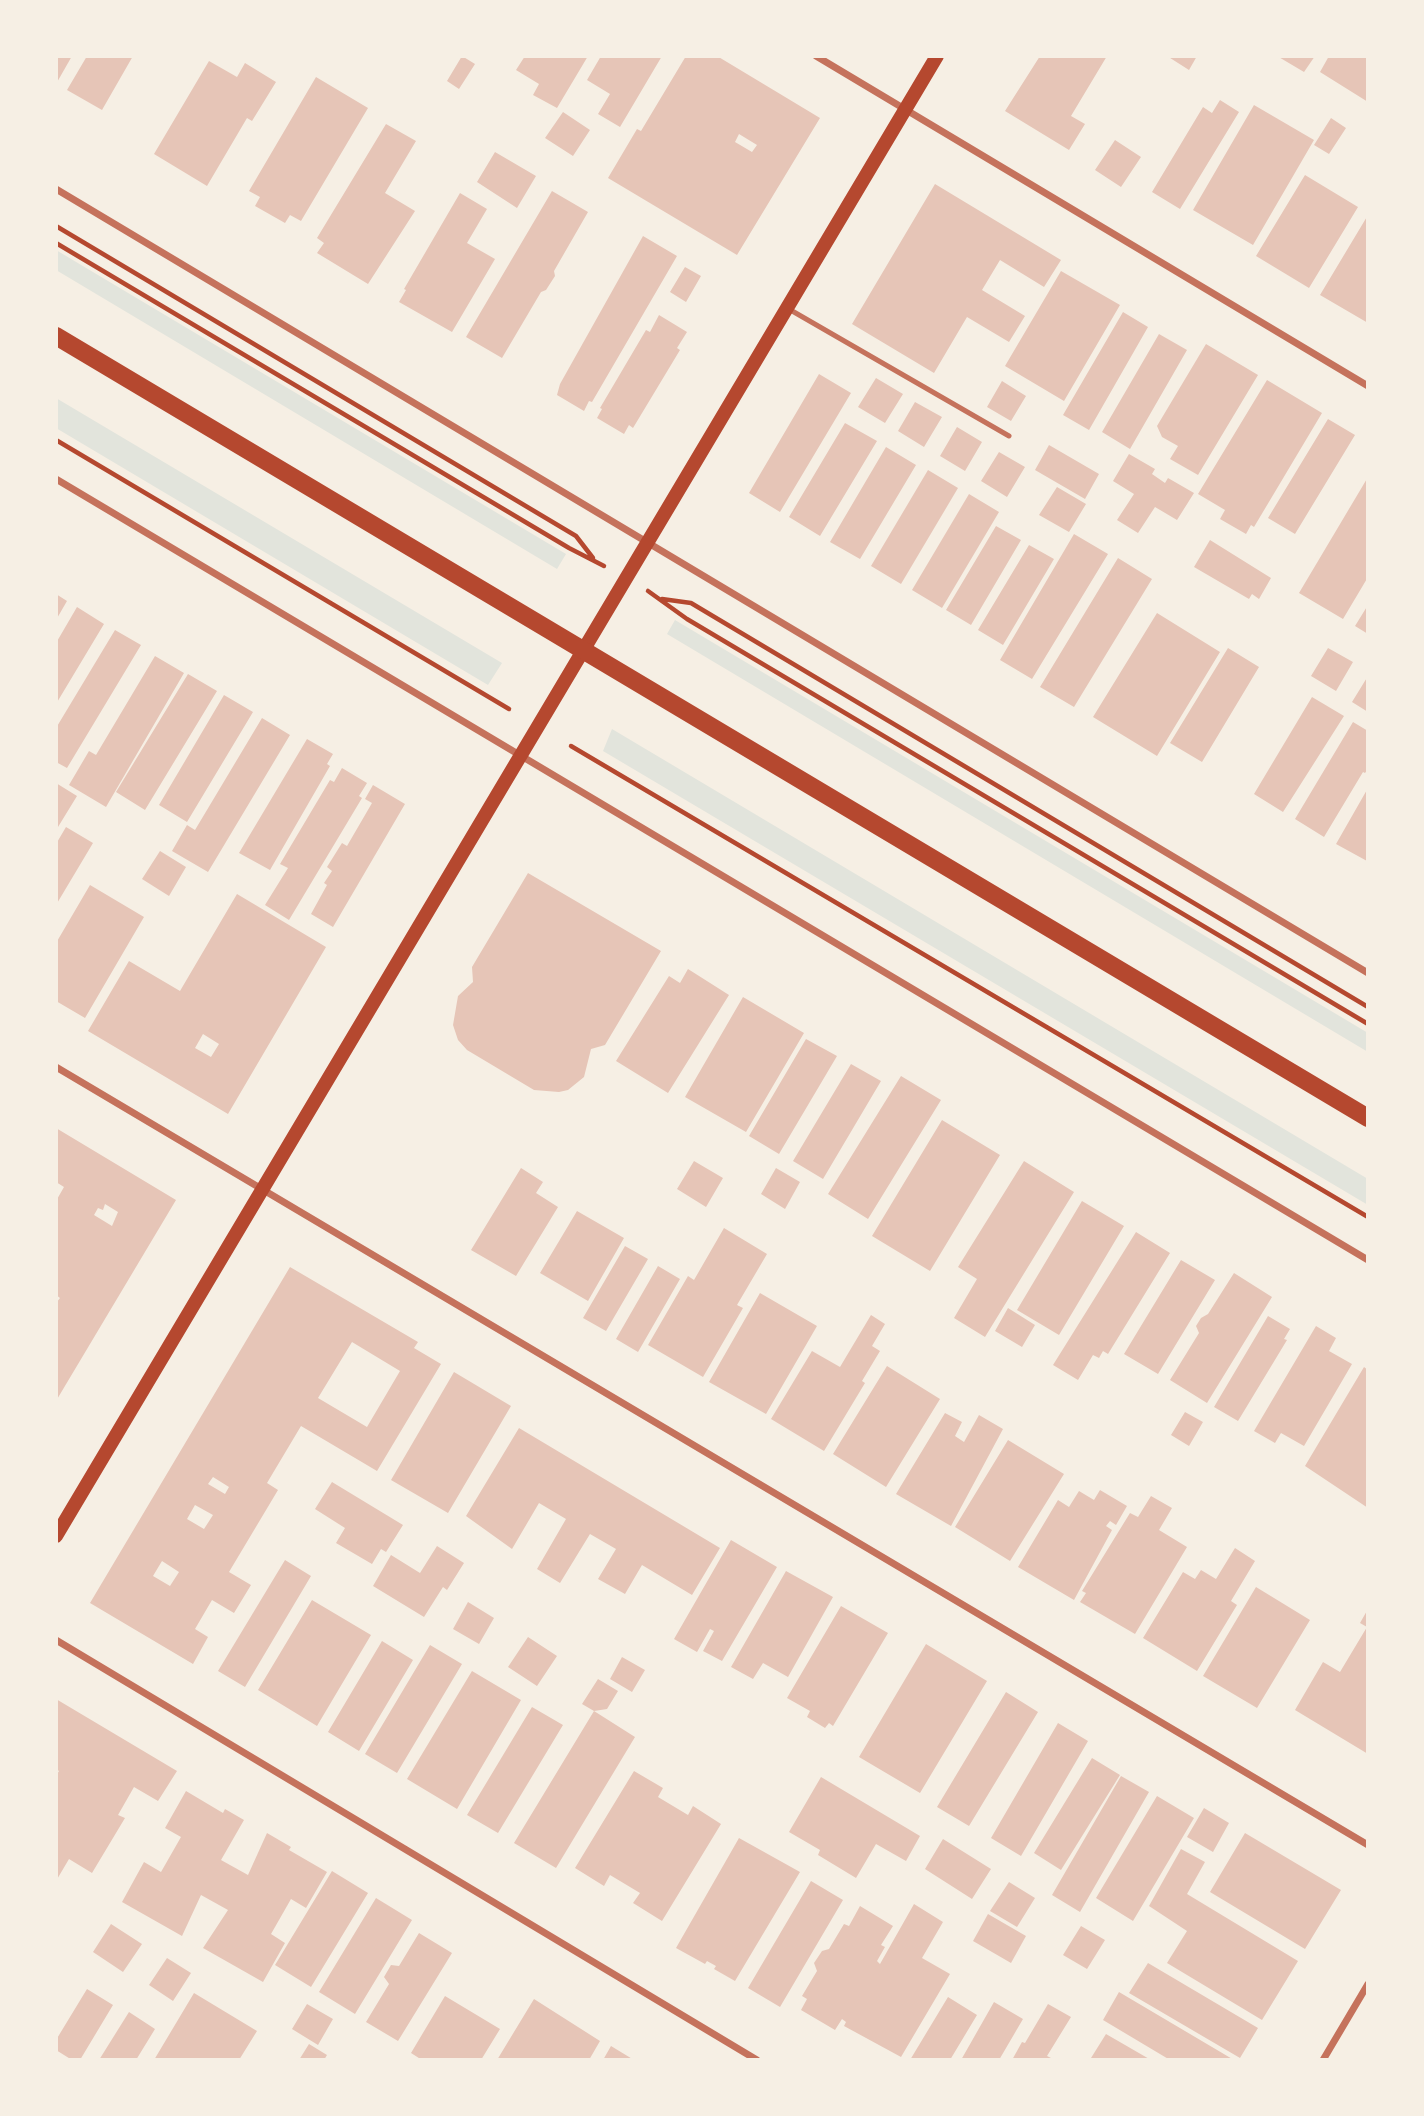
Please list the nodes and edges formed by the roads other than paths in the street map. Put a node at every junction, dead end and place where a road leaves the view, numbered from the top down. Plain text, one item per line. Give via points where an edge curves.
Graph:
1 (816, 56) edge
2 (937, 56) edge
3 (905, 109) junction
4 (56, 189) edge
5 (787, 308) junction
6 (56, 336) edge
7 (1368, 386) edge
8 (1009, 436) dead end
9 (56, 479) edge
10 (648, 542) junction
11 (583, 650) junction
12 (521, 755) junction
13 (1368, 973) edge
14 (56, 1067) edge
15 (1368, 1118) edge
16 (263, 1189) junction
17 (1368, 1260) edge
18 (56, 1536) edge
19 (56, 1640) edge
20 (1368, 1845) edge
21 (1368, 1984) edge
22 (757, 2060) edge
23 (1323, 2060) edge

1 - 3 street
2 - 3 main road
3 - 5 main road
3 - 7 street
4 - 10 street
5 - 8 lane
5 - 10 main road
6 - 11 main road
9 - 12 street
10 - 11 main road
10 - 13 street
11 - 12 main road
11 - 15 main road
12 - 16 main road
12 - 17 street
14 - 16 street
16 - 18 main road
16 - 20 street
19 - 22 street
21 - 23 street

